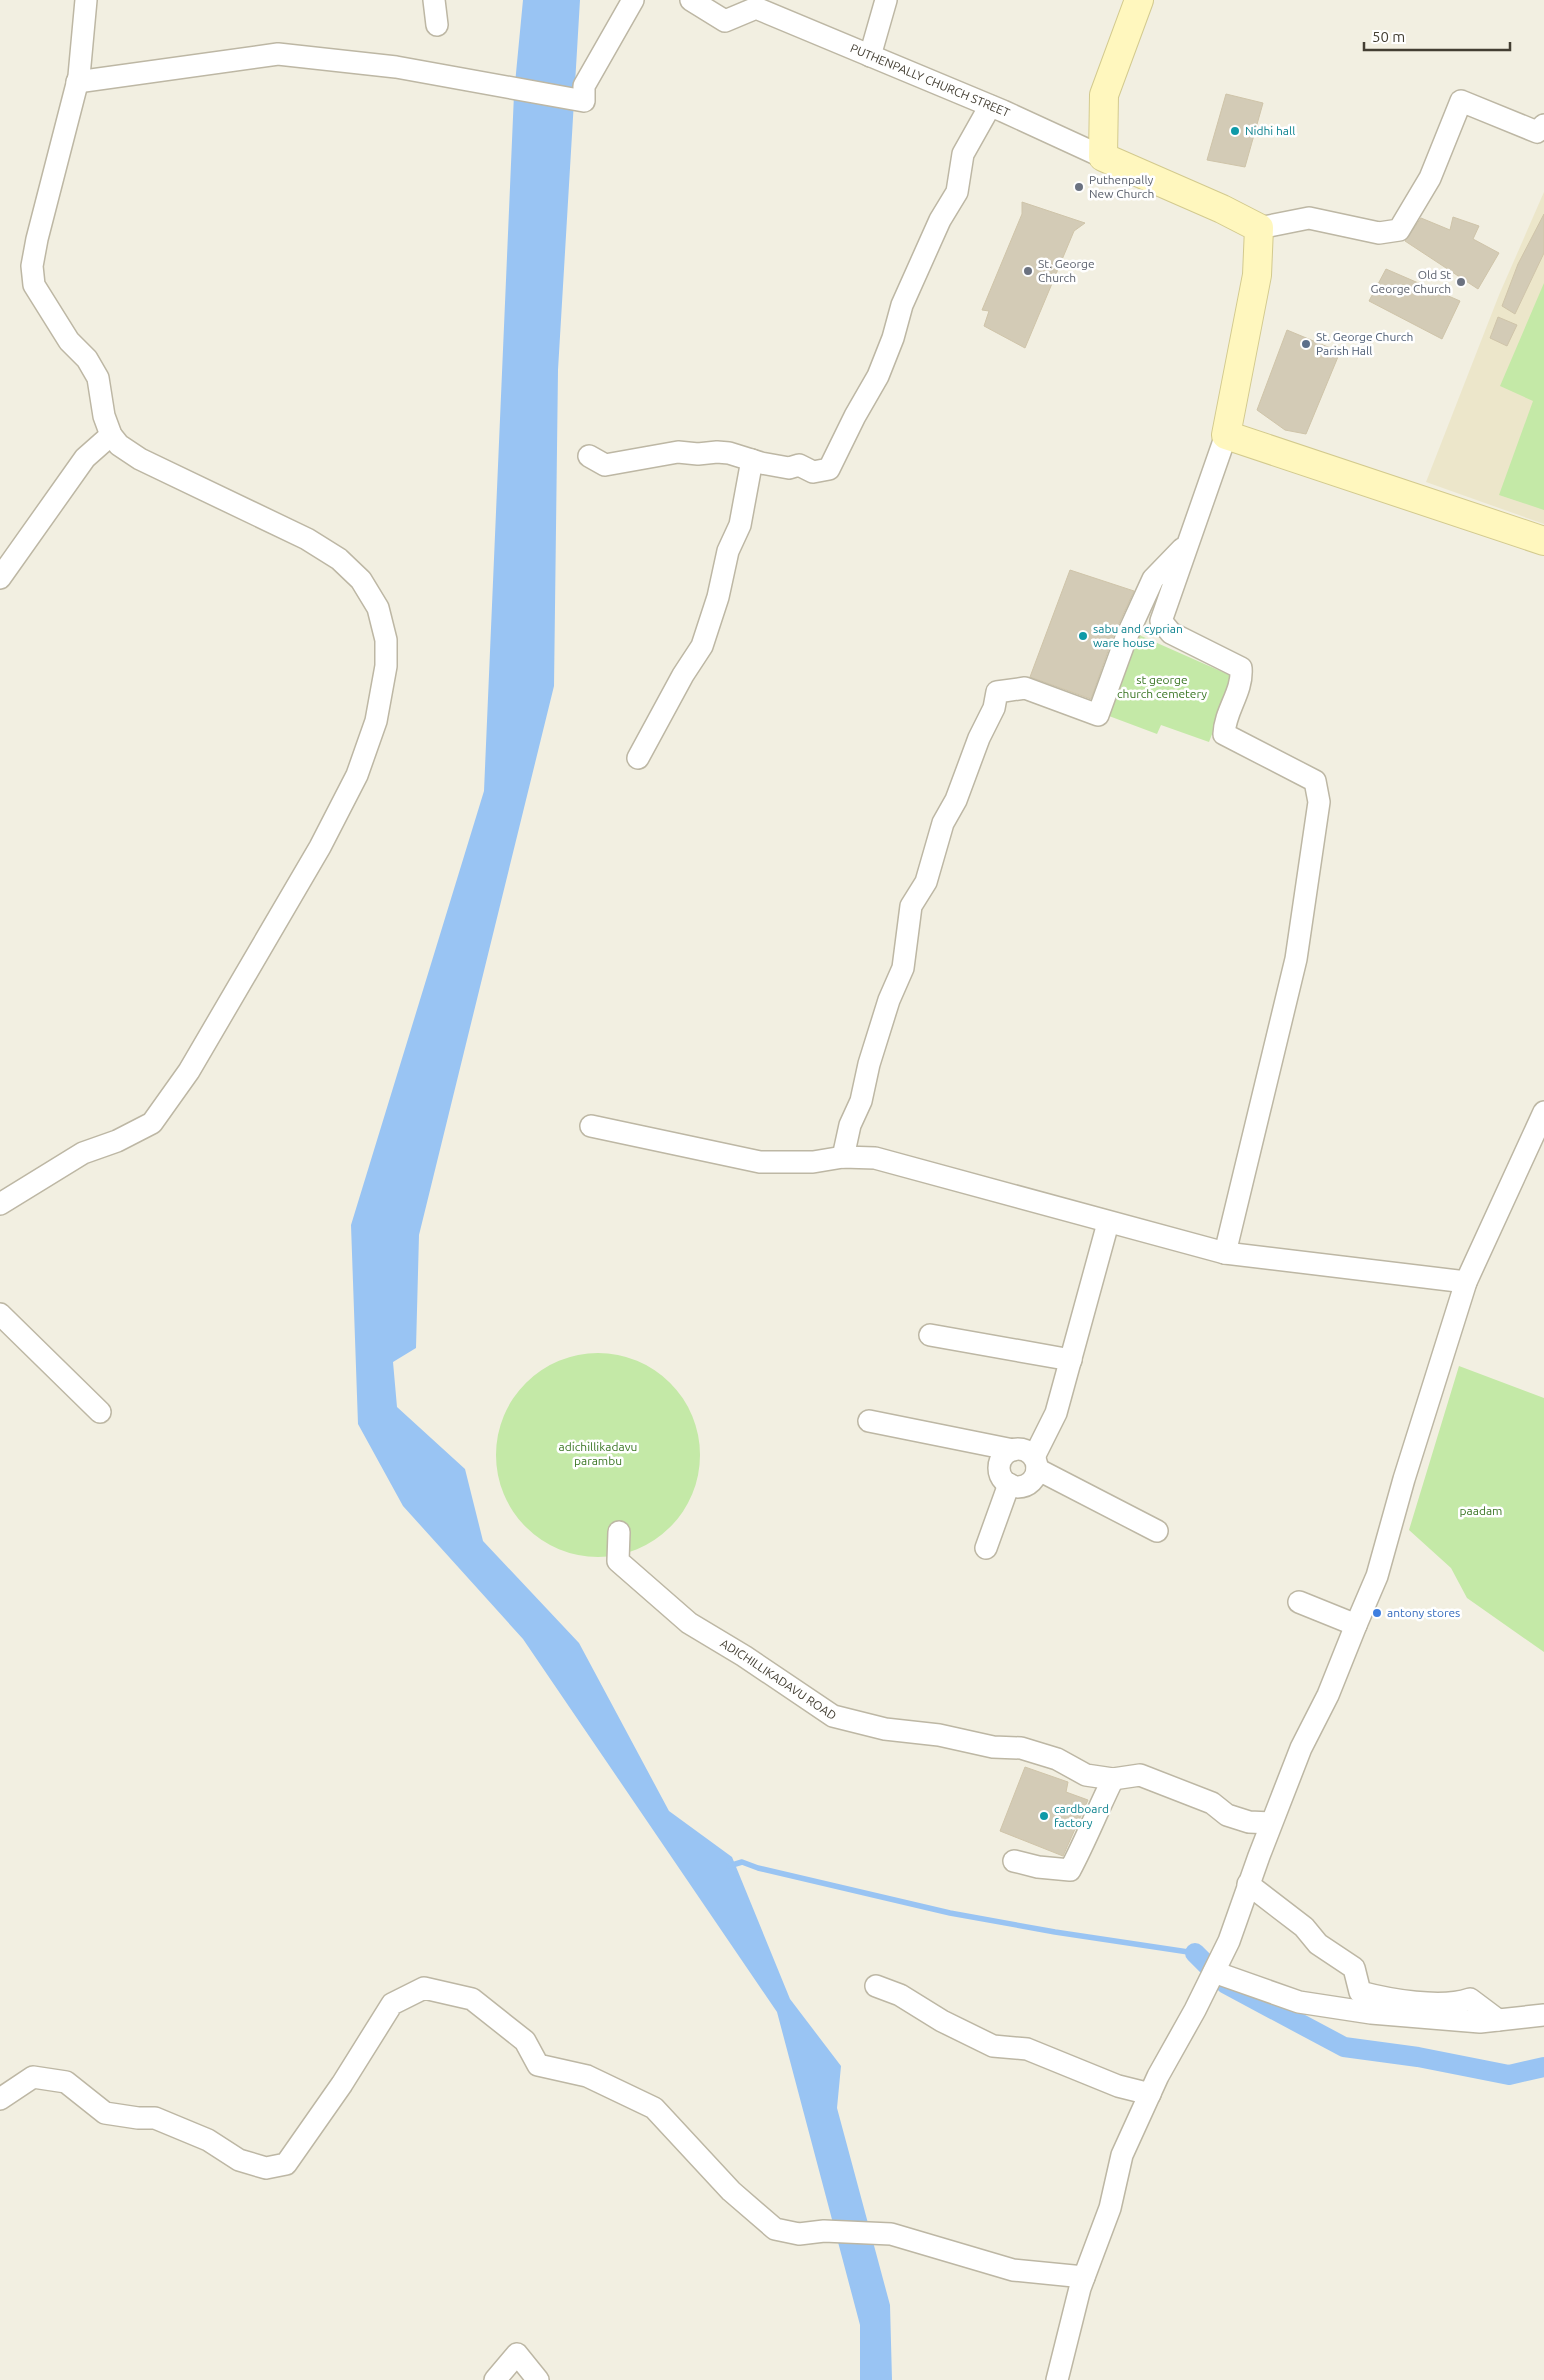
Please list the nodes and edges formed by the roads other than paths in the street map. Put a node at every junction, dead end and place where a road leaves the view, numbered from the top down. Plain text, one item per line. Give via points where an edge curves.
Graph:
1 (86, 0) edge
2 (434, 0) edge
3 (633, 0) edge
4 (691, 0) edge
5 (886, 0) edge
6 (1139, 0) edge
7 (437, 25) dead end
8 (870, 56) junction
9 (77, 82) junction
10 (990, 106) junction
11 (1544, 125) edge
12 (1102, 157) junction
13 (1259, 228) junction
14 (111, 435) junction
15 (1226, 435) junction
16 (589, 456) dead end
17 (752, 460) junction
18 (1544, 541) edge
19 (1187, 543) junction
20 (0, 578) edge
21 (638, 758) dead end
22 (1544, 1112) edge
23 (591, 1126) dead end
24 (843, 1157) junction
25 (0, 1204) edge
26 (1108, 1223) junction
27 (1225, 1253) junction
28 (1466, 1282) junction
29 (0, 1314) edge
30 (930, 1335) dead end
31 (1071, 1360) junction
32 (100, 1412) dead end
33 (869, 1421) dead end
34 (1013, 1450) junction
35 (1036, 1463) junction
36 (1009, 1484) junction
37 (1157, 1531) dead end
38 (619, 1532) dead end
39 (986, 1548) dead end
40 (1299, 1602) dead end
41 (1356, 1625) junction
42 (1113, 1779) junction
43 (1271, 1824) junction
44 (1014, 1861) dead end
45 (1248, 1884) junction
46 (1214, 1972) junction
47 (876, 1986) dead end
48 (1544, 2015) edge
49 (1498, 2020) junction
50 (1150, 2094) junction
51 (0, 2099) edge
52 (1084, 2277) junction
53 (495, 2380) edge
54 (538, 2380) edge
55 (1057, 2380) edge

1 - 9 street
2 - 7 street
3 - 9 street via 584,86 584,101 396,67 278,54
4 - 8 street, PUTHENPALLY CHURCH STREET via 725,21 756,8
5 - 8 street
6 - 12 main road via 1104,95
8 - 10 street, PUTHENPALLY CHURCH STREET
9 - 14 street via 32,266 34,285 51,315 69,341 87,359 98,378 104,416
10 - 12 street, PUTHENPALLY CHURCH STREET
10 - 17 street via 963,154 957,192 940,220 902,305 878,376 829,469 813,472 800,465 789,468
11 - 13 street via 1537,132 1462,101 1430,178 1399,230 1379,233 1310,218
12 - 13 main road
13 - 15 main road via 1257,275
14 - 20 street via 85,458
14 - 25 street via 119,445 140,459 307,539 339,559 361,580 378,608 386,640 386,666 376,721 358,775 320,847 194,1063 152,1123 117,1141 83,1153
15 - 18 main road
15 - 19 street
16 - 17 street via 605,465 678,452 730,453
17 - 21 street via 740,525 728,551 702,646
19 - 24 street via 1153,579 1126,638 1098,715 1025,688 997,692 994,708 956,800 943,823 926,882 911,906 903,968 889,1000
19 - 27 street via 1162,622 1171,633 1241,668 1242,681 1225,720 1224,734 1315,781 1319,802 1296,959
22 - 28 street
23 - 24 street via 760,1162 813,1162
24 - 26 street via 875,1158
26 - 27 street
26 - 31 street
27 - 28 street
28 - 41 street via 1377,1576
29 - 32 street
30 - 31 street
31 - 35 street via 1056,1413
33 - 34 street
34 - 35 street via 1025,1450
34 - 36 street via 1000,1462 1001,1475
35 - 36 street via 1036,1475 1027,1484
35 - 37 street
36 - 39 street
38 - 42 street, ADICHILLIKADAVU ROAD via 618,1561 690,1623 833,1716 885,1729 939,1735 993,1747 1021,1748 1057,1759 1086,1775
40 - 41 street
41 - 43 street
42 - 43 street via 1140,1775 1212,1803 1227,1815
42 - 44 street via 1070,1870 1038,1868
43 - 45 street
45 - 46 street
45 - 49 street via 1304,1927 1318,1944 1354,1968 1360,1992 1413,2002 1457,2004 1470,1999
46 - 49 street via 1299,2002 1371,2013 1480,2022
46 - 50 street
47 - 50 street via 993,2046 1027,2050 1118,2086
48 - 49 street
50 - 52 street via 1122,2155 1110,2208
51 - 52 street via 33,2077 66,2082 104,2113 155,2118 208,2140 239,2160 266,2168 286,2164 342,2084 392,2004 424,1988 472,1999 525,2041 538,2065 587,2076 654,2108 730,2191 775,2229 799,2234 824,2231 891,2234 1013,2270
52 - 55 street
53 - 54 street via 517,2354

